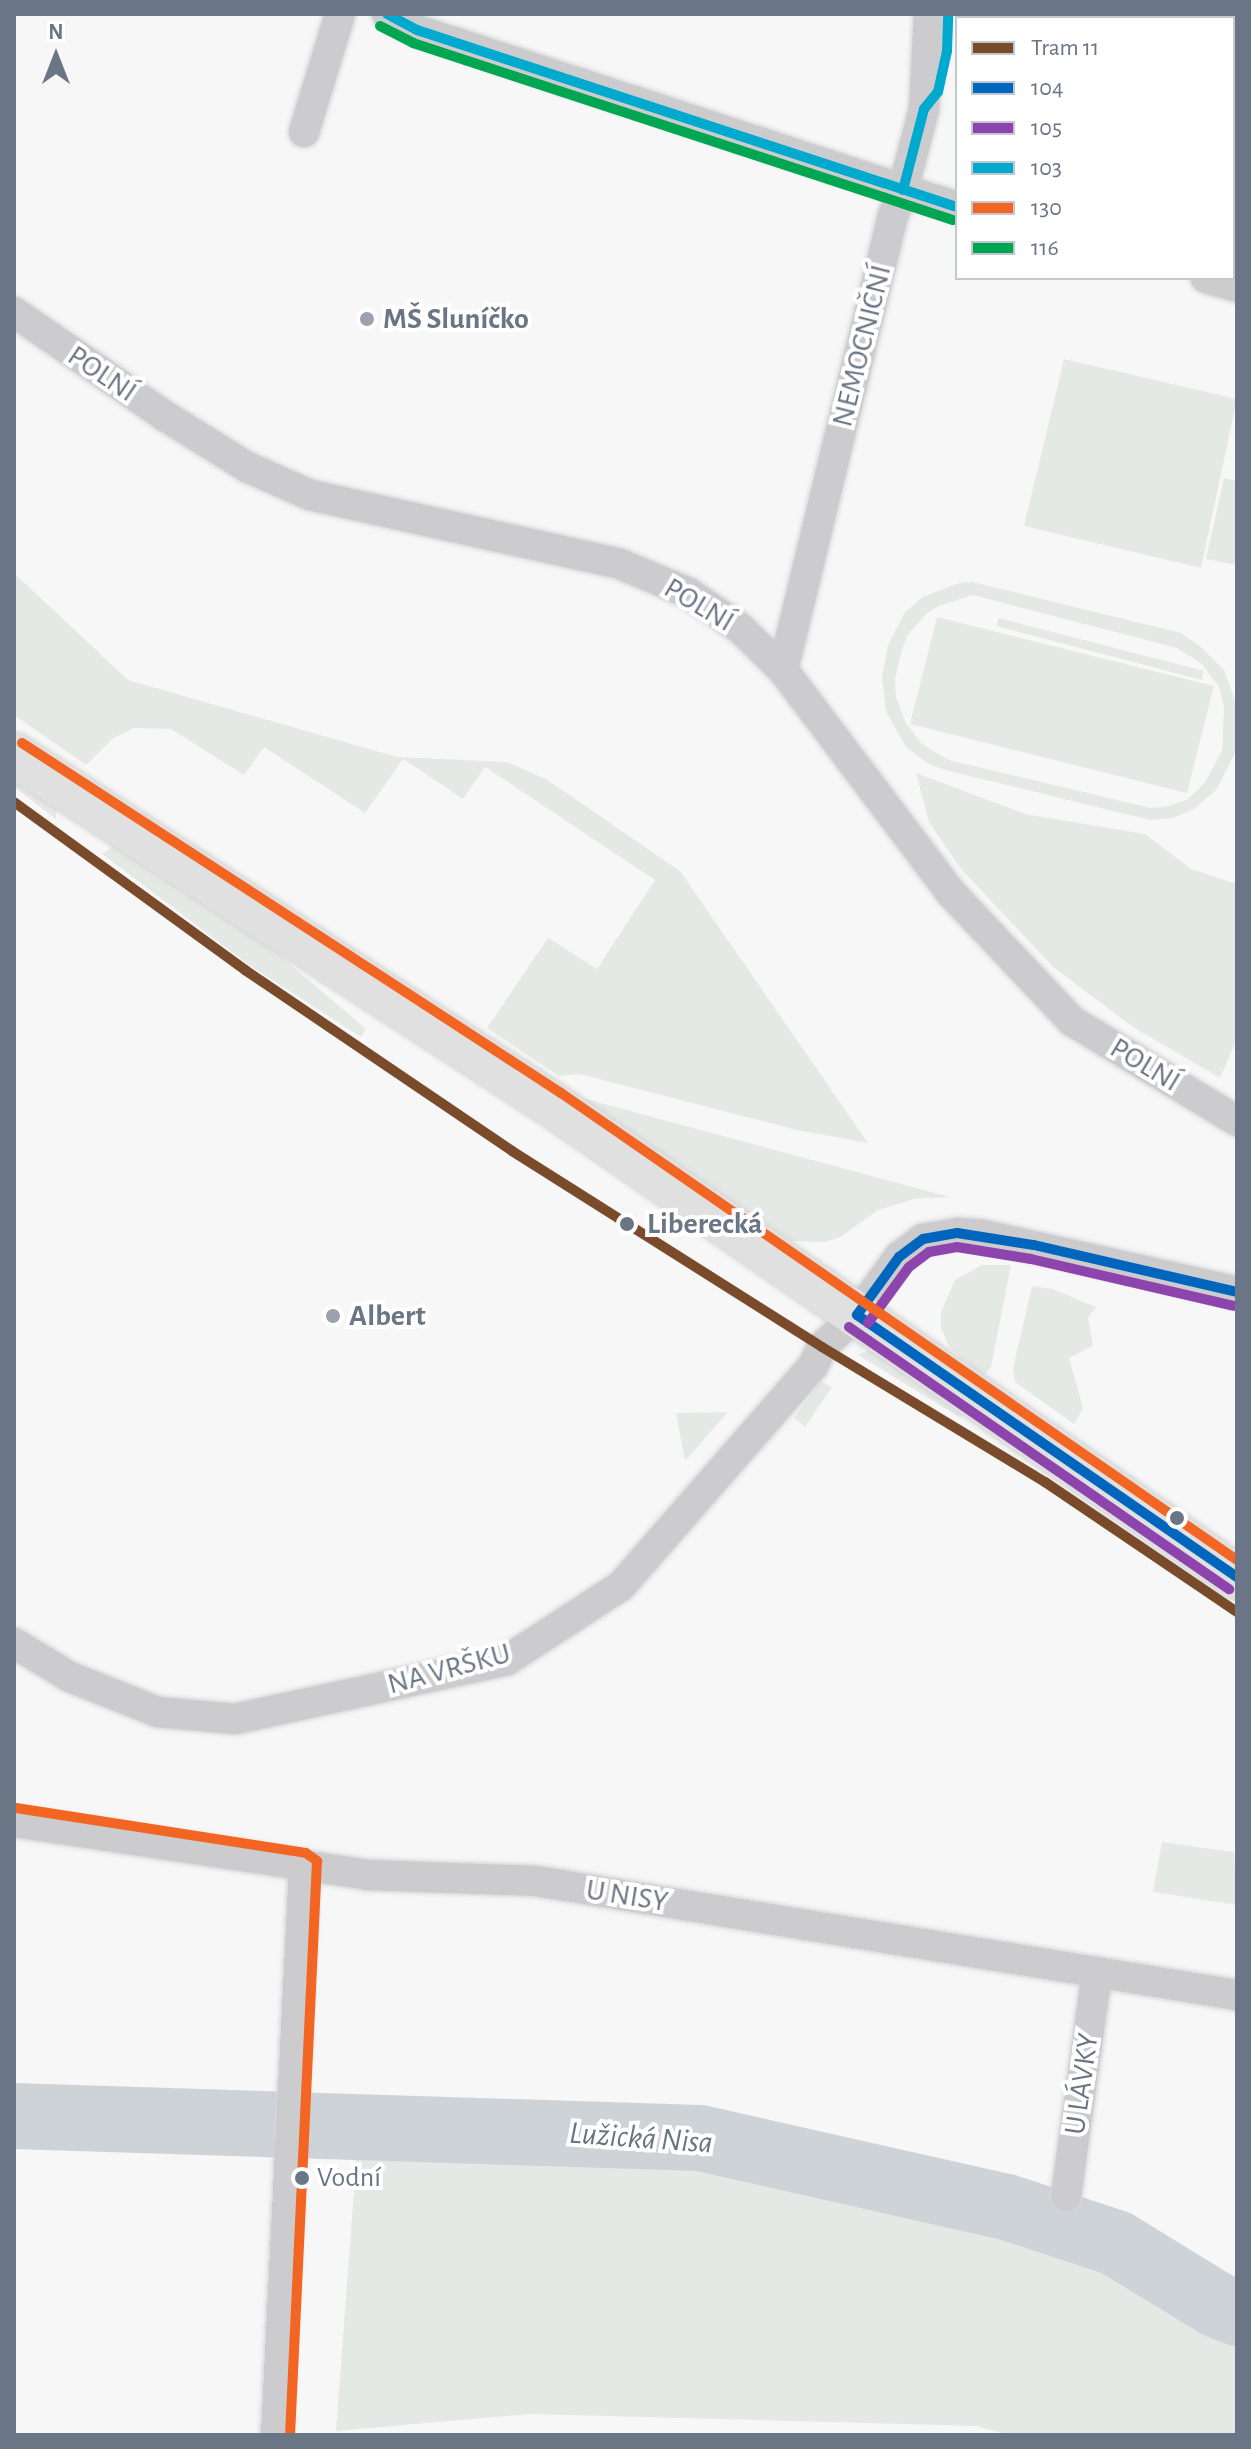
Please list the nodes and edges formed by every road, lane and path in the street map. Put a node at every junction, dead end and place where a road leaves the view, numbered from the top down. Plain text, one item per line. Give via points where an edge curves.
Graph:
1 (340, 14) edge
2 (387, 14) edge
3 (929, 16) edge
4 (304, 132) dead end
5 (903, 190) junction
6 (955, 206) edge
7 (1213, 280) edge
8 (1237, 287) edge
9 (14, 312) edge
10 (783, 670) junction
11 (14, 755) edge
12 (1237, 1121) edge
13 (1237, 1292) edge
14 (857, 1315) junction
15 (1237, 1577) edge
16 (14, 1643) edge
17 (14, 1822) edge
18 (304, 1867) junction
19 (1097, 1972) junction
20 (1237, 1995) edge
21 (1066, 2196) dead end
22 (276, 2435) edge

1 - 4 street
2 - 5 street via 417,30
3 - 5 street, NEMOCNIČNÍ via 924,109
5 - 6 street
5 - 10 street, NEMOCNIČNÍ
7 - 8 street
9 - 10 street, POLNÍ via 247,467 310,495 620,564 689,593 740,628
10 - 12 street, POLNÍ via 951,893 1072,1021
11 - 14 main road via 553,1105
13 - 14 street via 1034,1245 957,1233 923,1239 899,1257
14 - 15 main road
14 - 16 street, NA VRŠKU via 822,1347 813,1366 621,1586 507,1660 235,1719 158,1712 70,1677
17 - 18 street, U NISY
18 - 19 street, U NISY via 367,1875 536,1881
18 - 22 street
19 - 20 street, U NISY
19 - 21 street, U LÁVKY

